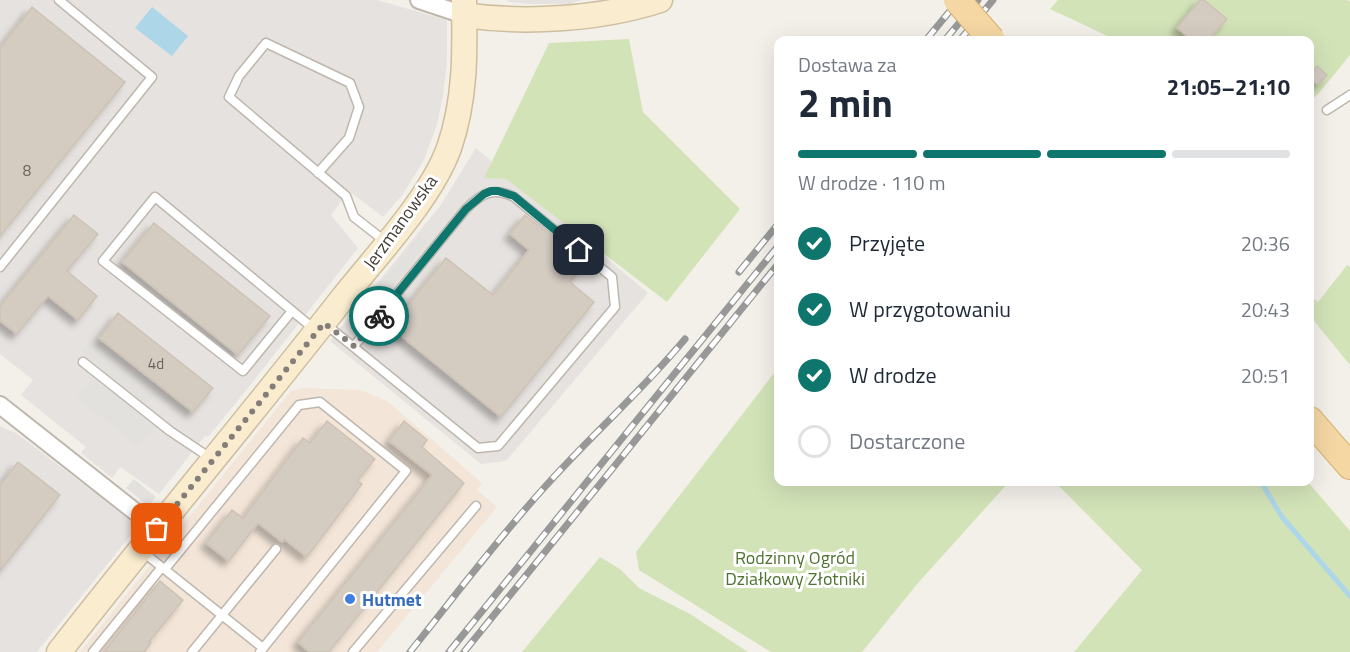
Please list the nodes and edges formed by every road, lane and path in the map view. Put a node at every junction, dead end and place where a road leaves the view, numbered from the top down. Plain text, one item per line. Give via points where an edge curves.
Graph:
1 (59, 0) edge
2 (419, 0) edge
3 (660, 0) edge
4 (957, 0) edge
5 (464, 7) edge
6 (988, 36) edge
7 (1350, 95) edge
8 (1327, 110) dead end
9 (318, 173) junction
10 (387, 243) junction
11 (0, 267) edge
12 (292, 311) junction
13 (320, 327) junction
14 (354, 346) junction
15 (83, 362) dead end
16 (0, 405) edge
17 (1314, 425) edge
18 (212, 459) junction
19 (1350, 466) edge
20 (476, 506) dead end
21 (157, 529) junction
22 (140, 549) junction
23 (276, 549) dead end
24 (163, 568) junction
25 (221, 615) junction
26 (262, 650) edge
27 (59, 652) edge
28 (93, 652) edge
29 (192, 652) edge
30 (353, 652) edge

1 - 11 lane via 152,76
2 - 5 street
3 - 5 street via 547,18 481,17
4 - 6 main road, bridge
5 - 10 street, Jerzmanowska via 464,81 448,149 424,195
7 - 8 lane
9 - 9 lane via 229,97 239,76 266,43 350,83 359,107 349,138
9 - 10 lane via 345,196 354,217
10 - 13 street, Jerzmanowska
12 - 12 lane via 155,197 104,261 243,371
12 - 13 lane
13 - 14 lane
13 - 18 street, Jerzmanowska
14 - 14 lane via 478,448 498,446 615,307 612,277 514,196 491,191 466,209
15 - 18 lane
16 - 21 street
17 - 19 main road
18 - 21 street, Jerzmanowska
20 - 30 lane
21 - 22 street, Jerzmanowska
22 - 24 lane
22 - 27 street, Jerzmanowska
23 - 25 lane
24 - 25 lane
24 - 26 lane via 299,405 320,402 398,464 406,471
24 - 28 lane
25 - 26 lane
25 - 29 lane

